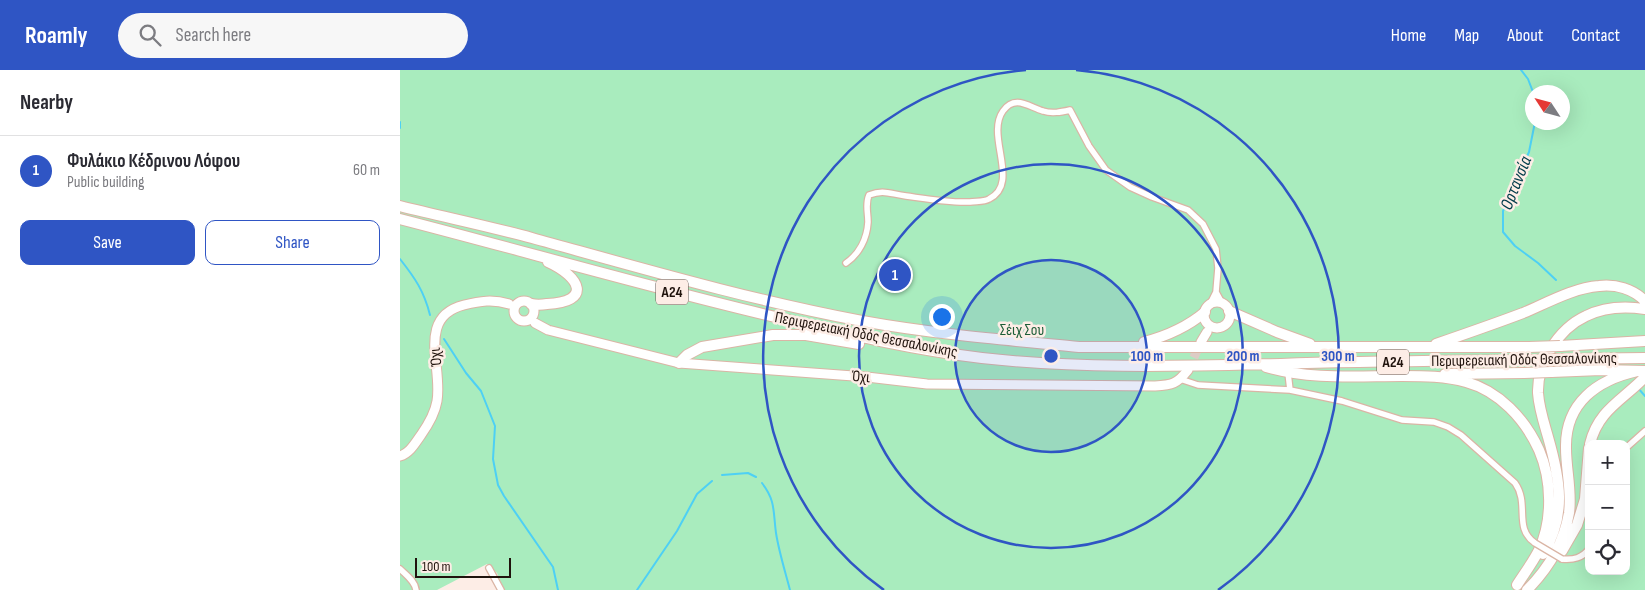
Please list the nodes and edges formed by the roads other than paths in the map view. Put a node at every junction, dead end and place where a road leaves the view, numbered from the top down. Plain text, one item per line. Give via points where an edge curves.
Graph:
1 (401, 206) edge
2 (400, 218) edge
3 (528, 252) junction
4 (846, 263) dead end
5 (1216, 292) junction
6 (1645, 301) edge
7 (531, 304) junction
8 (514, 306) junction
9 (1226, 307) junction
10 (1645, 309) edge
11 (1207, 313) junction
12 (531, 320) junction
13 (1217, 328) junction
14 (1207, 332) junction
15 (1645, 341) edge
16 (1202, 342) tunnel mouth
17 (1133, 346) junction
18 (1318, 346) junction
19 (1426, 347) junction
20 (947, 353) junction
21 (1645, 358) edge
22 (679, 363) junction
23 (1257, 365) junction
24 (1188, 370) tunnel mouth
25 (1288, 373) junction
26 (1642, 373) edge
27 (1422, 376) junction
28 (1180, 379) junction
29 (1290, 390) junction
30 (1645, 431) edge
31 (1591, 440) edge
32 (1630, 444) edge
33 (400, 456) edge
34 (1587, 485) edge
35 (1585, 554) edge
36 (489, 568) dead end
37 (400, 569) edge
38 (1515, 588) edge
39 (1529, 588) edge
40 (416, 590) edge
41 (501, 590) edge

1 - 17 highway, Περιφερειακή Οδός Θεσσαλονίκης / Α24 via 712,288 852,319 1025,342 1079,347
2 - 3 highway, Περιφερειακή Οδός Θεσσαλονίκης / Α24
3 - 7 highway via 564,270 577,287 572,298 564,303
3 - 20 highway, Περιφερειακή Οδός Θεσσαλονίκης / Α24 via 709,302 887,343
4 - 5 street via 861,248 868,224 866,202 869,195 879,191 959,202 987,201 996,195 1004,170 997,136 998,122 1010,104 1021,101 1044,112 1070,110 1106,170 1130,187 1188,210 1203,224 1216,248
5 - 9 street
5 - 11 street
6 - 19 highway via 1631,290 1610,285 1586,288
7 - 8 main road via 525,301
7 - 12 main road via 534,309
8 - 12 main road via 517,318
8 - 33 main road, Όχι via 497,300 470,303 454,307 442,319 434,339 438,386 436,408 414,444
9 - 11 main road via 1218,302
9 - 13 main road via 1228,321
9 - 18 highway via 1277,332
10 - 38 highway via 1616,308 1586,315 1561,335 1546,359 1538,394 1558,471 1560,503 1547,548
11 - 13 main road via 1209,325
11 - 14 main road
11 - 17 highway via 1168,335
12 - 22 main road, Όχι via 548,330
13 - 14 main road
14 - 16 main road
15 - 19 highway, Περιφερειακή Οδός Θεσσαλονίκης / Α24, bridge via 1529,347
17 - 18 highway, Περιφερειακή Οδός Θεσσαλονίκης / Α24
18 - 19 highway, Περιφερειακή Οδός Θεσσαλονίκης / Α24
20 - 22 highway via 920,354 820,337 784,335 702,347
20 - 23 highway, Περιφερειακή Οδός Θεσσαλονίκης / Α24 via 1014,361 1108,365
21 - 23 highway, Περιφερειακή Οδός Θεσσαλονίκης / Α24, bridge
22 - 28 main road, Όχι via 927,384 1155,386 1171,385
23 - 25 highway
24 - 28 main road
25 - 27 highway
25 - 29 street
26 - 27 highway, bridge via 1601,370
26 - 31 highway via 1597,425
26 - 39 highway via 1622,374 1600,384 1584,397 1574,413 1566,441 1570,490 1567,521 1556,552
27 - 38 highway via 1466,382 1487,390 1514,412 1528,429 1542,456 1547,478 1547,526 1538,551
28 - 29 street via 1198,385
29 - 35 street, bridge via 1342,401 1402,420 1434,422 1448,427 1515,483 1520,490 1522,522 1529,539 1562,559 1577,559
30 - 32 street
34 - 39 highway via 1577,525 1555,562
36 - 41 street
37 - 40 street via 411,579

